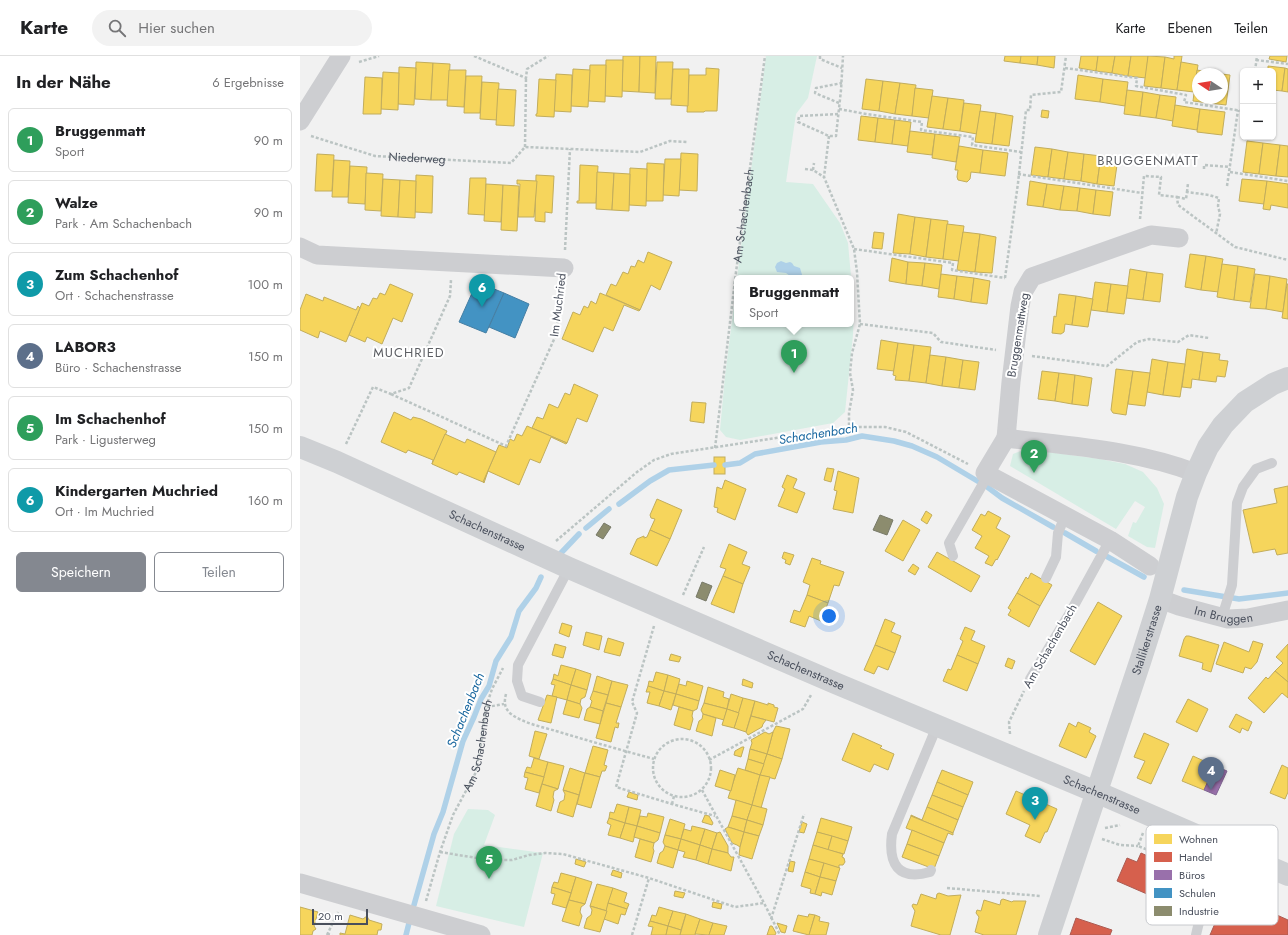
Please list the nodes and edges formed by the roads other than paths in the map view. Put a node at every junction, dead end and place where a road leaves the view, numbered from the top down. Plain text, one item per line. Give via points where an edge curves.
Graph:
1 (343, 57) edge
2 (303, 128) edge
3 (1180, 238) dead end
4 (300, 247) edge
5 (564, 268) road end
6 (1288, 378) edge
7 (1006, 438) junction
8 (300, 447) edge
9 (1272, 463) dead end
10 (1196, 473) junction
11 (987, 474) junction
12 (1065, 516) junction
13 (1110, 540) junction
14 (953, 556) dead end
15 (1150, 566) dead end
16 (569, 568) junction
17 (1046, 578) dead end
18 (1160, 599) junction
19 (1288, 610) edge
20 (1224, 612) junction
21 (1030, 679) road end
22 (540, 702) dead end
23 (937, 726) junction
24 (1096, 792) junction
25 (1172, 825) edge
26 (931, 870) dead end
27 (1278, 871) edge
28 (1288, 875) edge
29 (300, 883) edge
30 (1198, 925) edge
31 (481, 935) edge
32 (1049, 935) edge
33 (1196, 935) edge

1 - 2 street
3 - 7 street, Bruggenmattweg via 1151,235 1032,277 1023,292 1020,306
4 - 5 street, Im Muchried via 317,255
6 - 10 street, Stallikerstrasse via 1273,384 1245,402 1223,425 1208,447
7 - 10 street via 1121,453
7 - 11 street, Bruggenmattweg
8 - 16 street, Schachenstrasse
9 - 20 lane via 1256,469 1237,503 1232,585
10 - 18 street, Stallikerstrasse via 1187,497
11 - 12 street
11 - 14 lane via 949,543
12 - 13 street
12 - 17 lane via 1058,533 1056,556
13 - 15 street
13 - 21 lane, Am Schachenbach
16 - 22 lane via 518,664 517,681 522,696
16 - 23 street, Schachenstrasse
18 - 20 street, Im Bruggen
18 - 24 street, Stallikerstrasse
19 - 20 street, Im Bruggen via 1228,619
23 - 24 street, Schachenstrasse
23 - 26 lane via 892,834 890,848 894,864 905,873 919,875
24 - 25 street, Schachenstrasse
24 - 32 street, Stallikerstrasse
27 - 28 street, Schachenstrasse
29 - 31 street
30 - 33 lane

